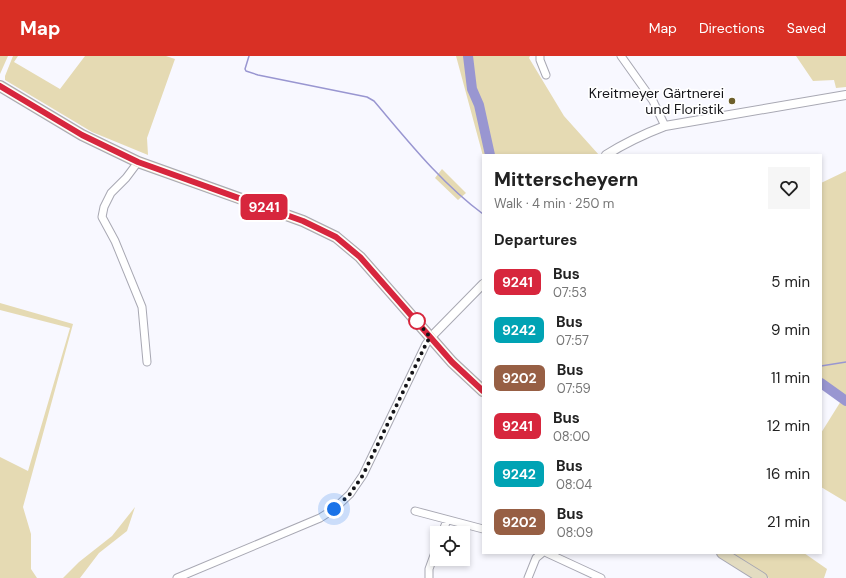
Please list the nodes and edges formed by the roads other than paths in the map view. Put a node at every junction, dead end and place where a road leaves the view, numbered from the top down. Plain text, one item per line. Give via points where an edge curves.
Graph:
1 (540, 56) edge
2 (622, 56) edge
3 (546, 75) dead end
4 (0, 86) edge
5 (846, 95) edge
6 (665, 126) junction
7 (608, 154) edge
8 (138, 162) junction
9 (482, 285) edge
10 (430, 337) junction
11 (147, 362) dead end
12 (482, 390) edge
13 (415, 511) dead end
14 (447, 520) junction
15 (445, 526) edge
16 (482, 530) edge
17 (541, 554) edge
18 (549, 554) edge
19 (724, 554) edge
20 (430, 566) edge
21 (598, 577) edge
22 (176, 578) edge
23 (429, 578) edge
24 (528, 578) edge
25 (762, 578) edge

1 - 3 street
2 - 6 street via 653,101
4 - 8 main road via 87,138
5 - 6 street
6 - 7 street
8 - 10 main road via 303,221 336,237 360,257
8 - 11 street via 111,193 102,217 142,306
9 - 10 street
10 - 12 main road
10 - 22 street via 363,475 350,494 320,518
13 - 14 street
14 - 15 street
14 - 16 street
17 - 24 street via 536,558
18 - 21 street
19 - 25 main road
20 - 23 street

